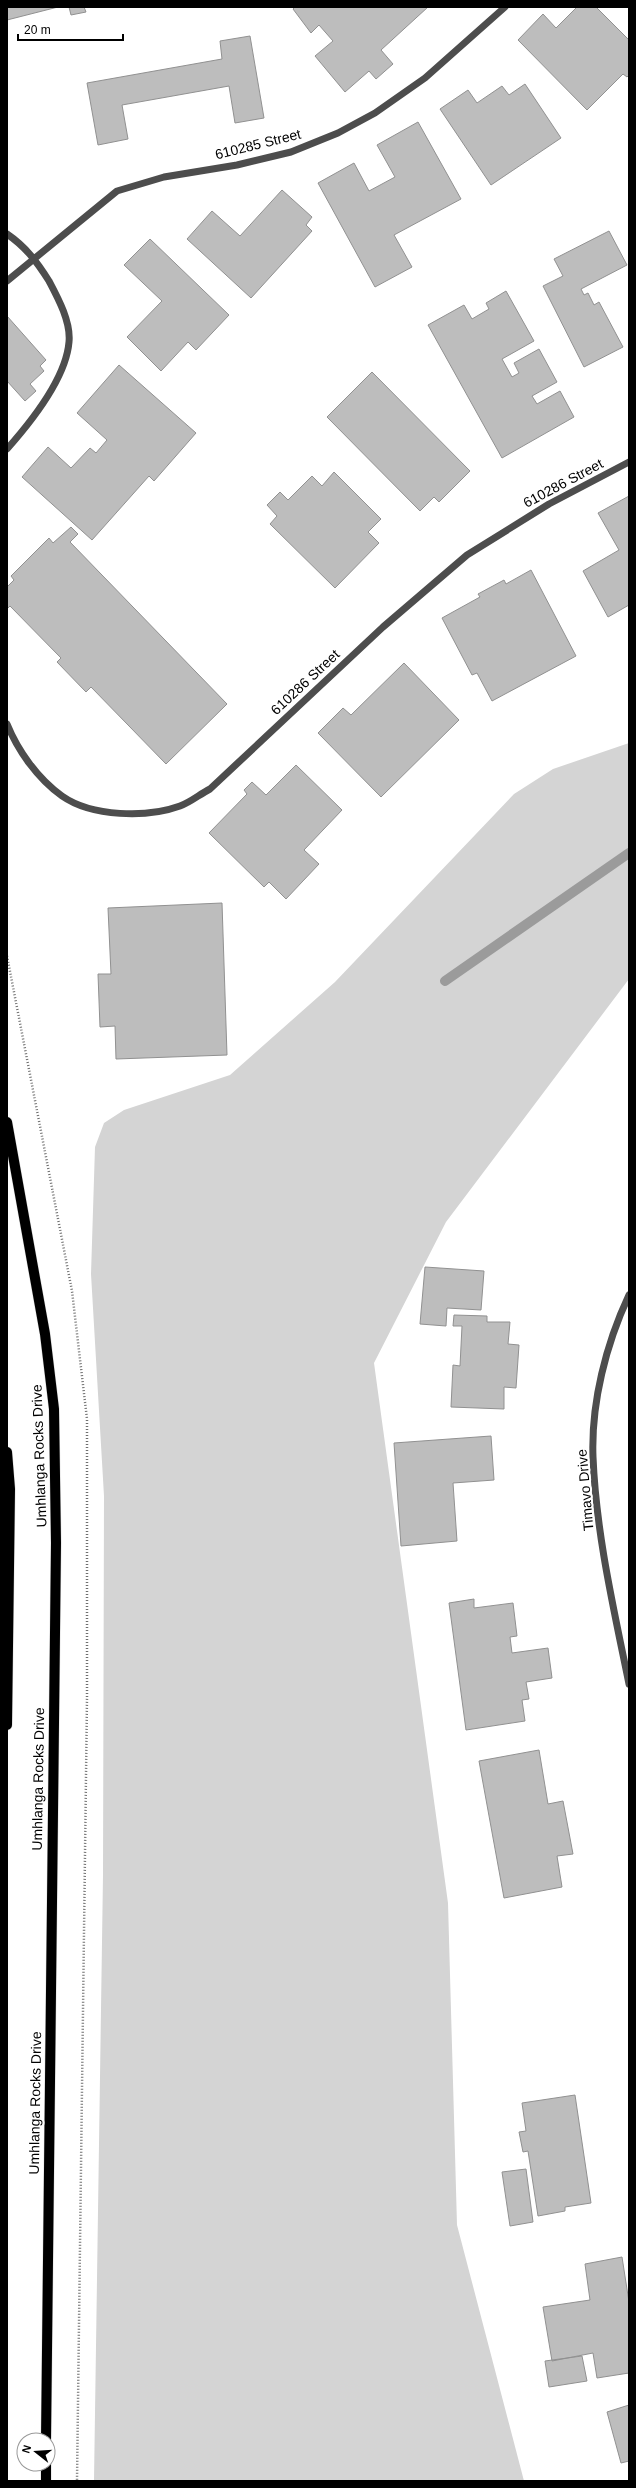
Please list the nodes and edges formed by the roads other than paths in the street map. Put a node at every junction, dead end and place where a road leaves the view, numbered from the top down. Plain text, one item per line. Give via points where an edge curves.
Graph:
1 (505, 7) edge
2 (7, 234) edge
3 (35, 258) junction
4 (7, 281) edge
5 (7, 449) edge
6 (629, 462) edge
7 (7, 724) edge
8 (7, 1122) edge
9 (629, 1295) edge
10 (7, 1452) edge
11 (629, 1684) edge
12 (7, 1725) edge
13 (46, 2432) edge

1 - 3 street, 610285 Street via 425,78 375,113 338,133 291,152 237,165 164,177 117,191
2 - 3 street
3 - 4 street, 610285 Street
3 - 5 street via 55,292 66,321 69,340 64,363 53,385 21,433
6 - 7 street, 610286 Street via 549,504 467,555 382,627 210,789 182,805 162,811 114,813 63,797 46,783 28,762
8 - 13 main road, Umhlanga Rocks Drive via 45,1334 54,1409 56,1544
9 - 11 street, Timavo Drive via 608,1349 594,1427 593,1456 602,1536
10 - 12 main road via 10,1497

